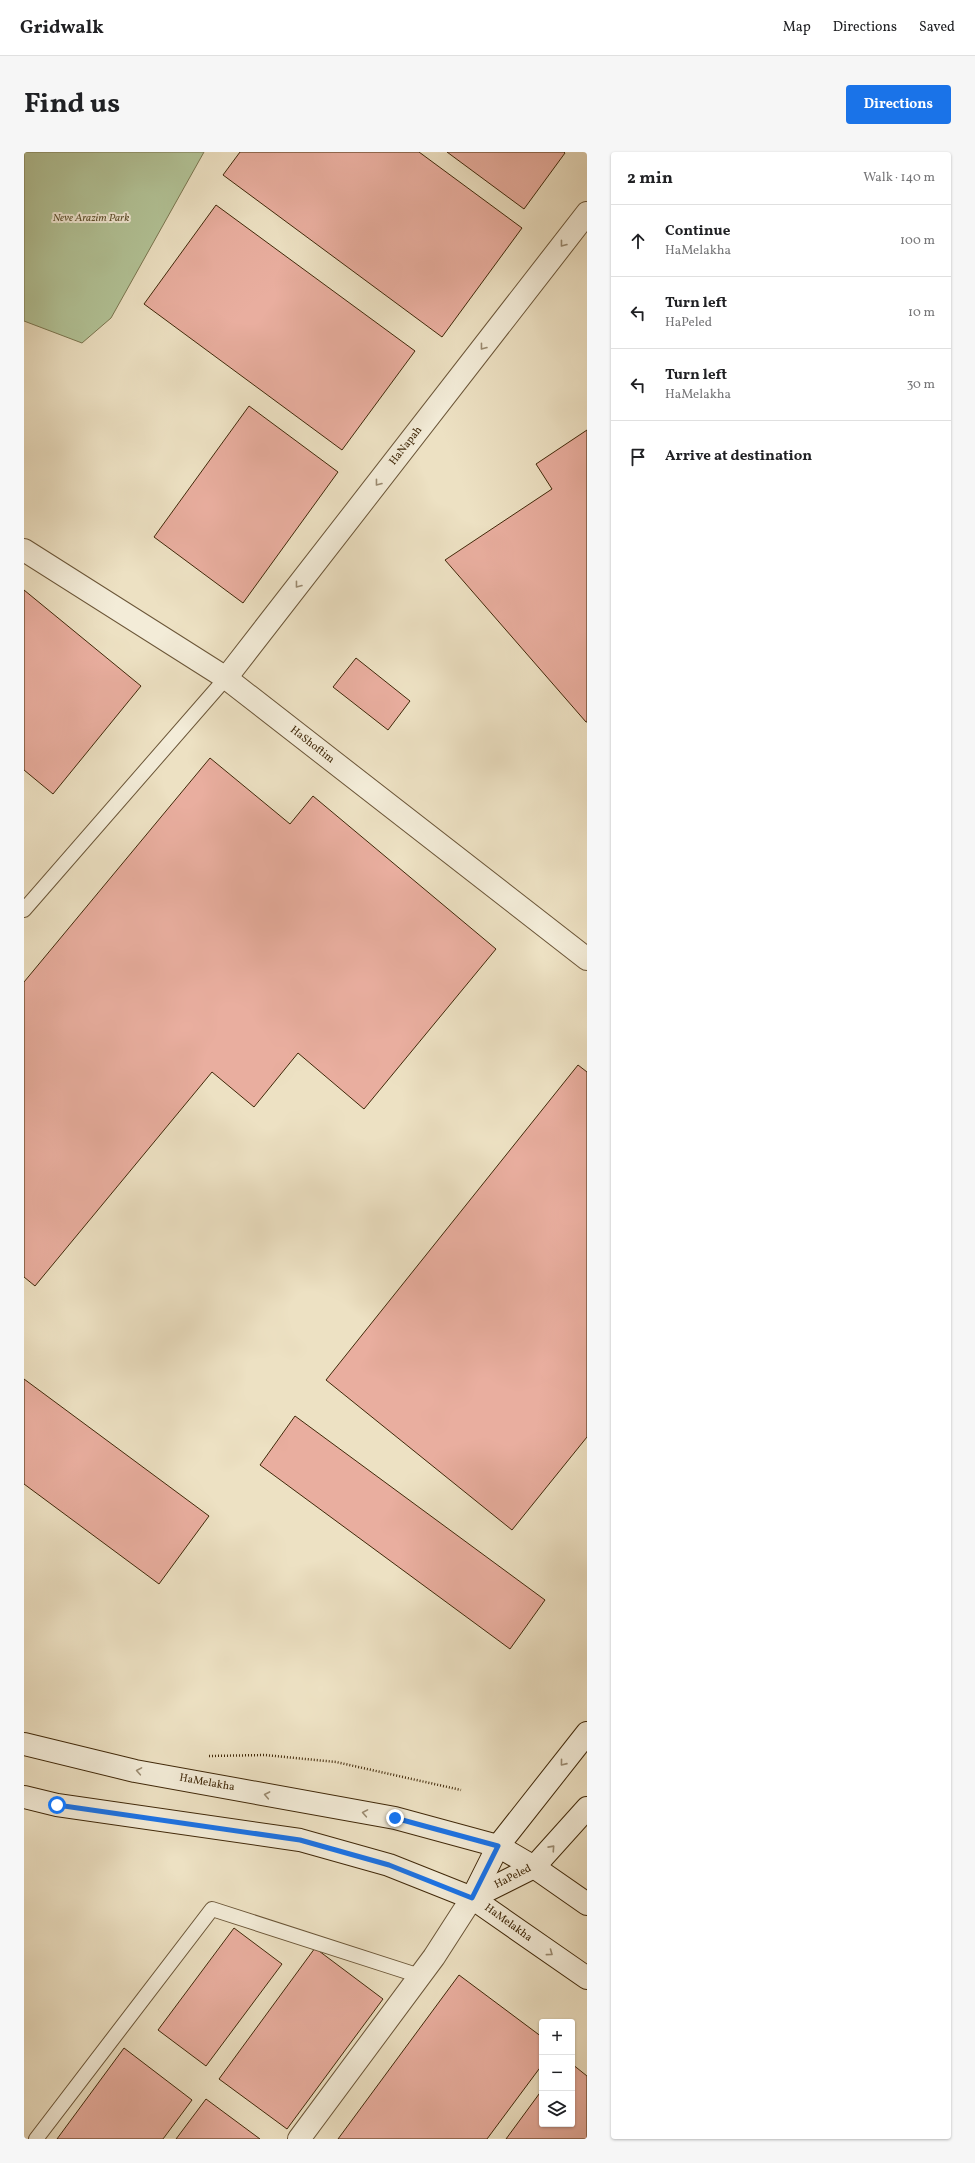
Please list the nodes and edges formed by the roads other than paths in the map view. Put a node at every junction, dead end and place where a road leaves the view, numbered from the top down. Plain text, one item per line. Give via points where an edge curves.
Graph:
1 (587, 213) edge
2 (24, 550) edge
3 (226, 678) junction
4 (24, 910) edge
5 (586, 957) edge
6 (587, 1733) edge
7 (28, 1748) edge
8 (24, 1797) edge
9 (587, 1808) edge
10 (498, 1846) junction
11 (534, 1867) junction
12 (472, 1898) junction
13 (587, 1904) edge
14 (420, 1976) junction
15 (587, 1978) edge
16 (36, 2139) edge
17 (299, 2139) edge

1 -> 3 street, HaNapah
2 - 3 street, HaShoftim
3 - 4 lane
3 - 5 street, HaShoftim
6 -> 10 street, HaPeled
10 -> 7 street, HaMelakha via 395,1818 135,1771
8 - 12 street, HaMelakha via 57,1805 300,1840 389,1865
11 -> 9 street, HaPeled
10 - 11 street, HaMelakha
10 - 12 street, HaPeled
11 - 12 street, HaPeled
11 - 13 street, HaMelakha
12 - 14 street
12 -> 15 street, HaMelakha
14 - 16 lane via 212,1909
14 - 17 street

